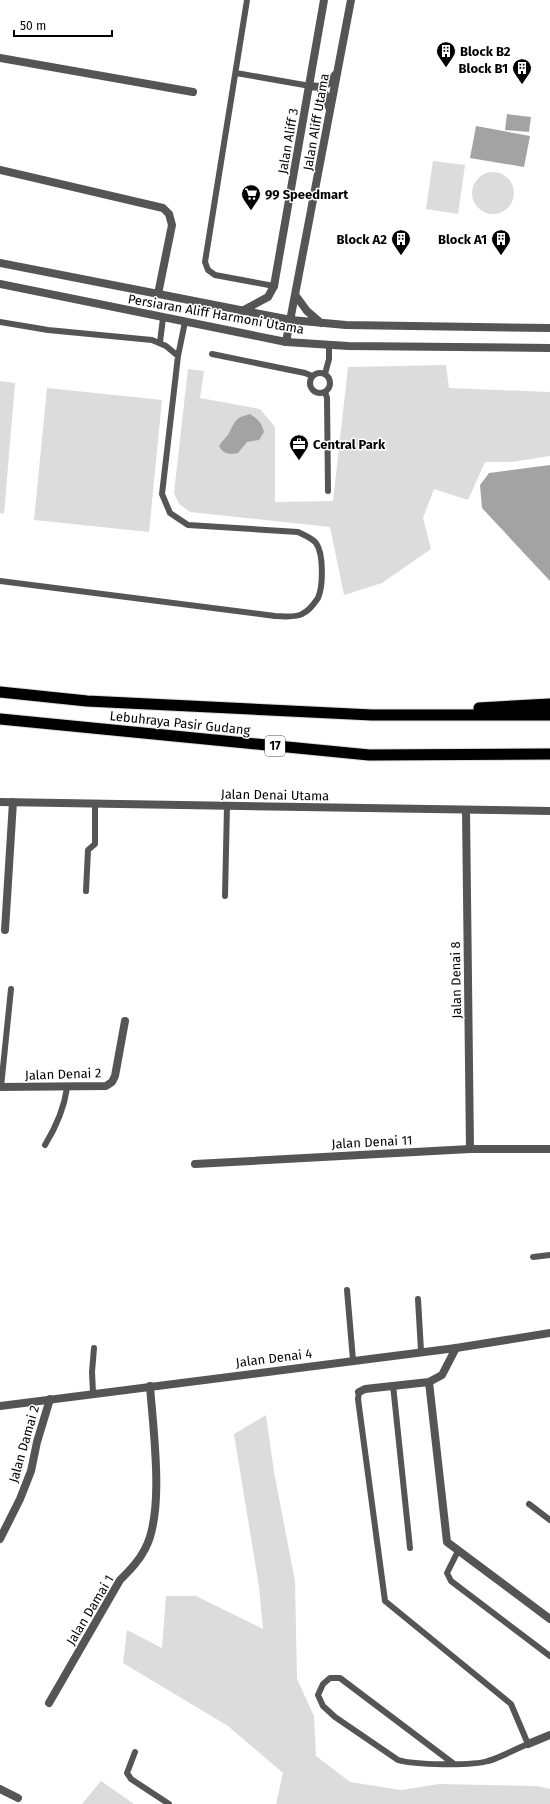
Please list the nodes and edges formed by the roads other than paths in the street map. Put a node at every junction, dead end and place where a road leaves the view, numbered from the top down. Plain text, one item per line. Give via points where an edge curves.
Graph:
1 (247, 0) edge
2 (324, 0) edge
3 (350, 0) edge
4 (0, 58) edge
5 (236, 73) junction
6 (337, 73) junction
7 (310, 86) junction
8 (320, 88) junction
9 (193, 92) dead end
10 (330, 109) junction
11 (0, 170) edge
12 (0, 263) edge
13 (0, 284) edge
14 (274, 286) junction
15 (158, 294) junction
16 (296, 296) junction
17 (242, 311) junction
18 (164, 318) junction
19 (291, 320) junction
20 (0, 322) edge
21 (186, 322) junction
22 (322, 323) junction
23 (550, 328) edge
24 (160, 342) junction
25 (286, 342) junction
26 (329, 345) junction
27 (550, 348) edge
28 (212, 354) dead end
29 (178, 356) junction
30 (325, 374) junction
31 (312, 376) junction
32 (325, 392) junction
33 (328, 490) dead end
34 (0, 581) edge
35 (0, 692) edge
36 (550, 704) edge
37 (372, 715) junction
38 (550, 715) edge
39 (0, 719) edge
40 (550, 754) edge
41 (0, 802) edge
42 (12, 802) junction
43 (95, 803) junction
44 (227, 806) junction
45 (466, 810) junction
46 (550, 811) edge
47 (86, 891) dead end
48 (225, 896) dead end
49 (5, 930) dead end
50 (11, 989) dead end
51 (125, 1021) dead end
52 (0, 1087) edge
53 (66, 1088) junction
54 (45, 1145) dead end
55 (550, 1148) edge
56 (470, 1149) junction
57 (195, 1164) dead end
58 (550, 1255) edge
59 (533, 1257) dead end
60 (347, 1290) dead end
61 (418, 1299) dead end
62 (550, 1333) edge
63 (94, 1348) dead end
64 (456, 1348) junction
65 (421, 1351) junction
66 (353, 1360) junction
67 (429, 1382) junction
68 (150, 1386) junction
69 (393, 1386) junction
70 (359, 1392) joint
71 (93, 1393) junction
72 (50, 1399) junction
73 (0, 1406) edge
74 (529, 1504) dead end
75 (550, 1520) edge
76 (0, 1539) edge
77 (410, 1548) dead end
78 (458, 1551) junction
79 (550, 1619) edge
80 (550, 1656) edge
81 (49, 1703) dead end
82 (550, 1735) edge
83 (528, 1744) junction
84 (135, 1752) dead end
85 (454, 1764) junction
86 (0, 1789) edge
87 (18, 1798) dead end
88 (169, 1804) edge

1 - 5 lane
2 - 7 street, Jalan Aliff 3
3 - 6 street, Jalan Aliff Utama
4 - 9 street
5 - 7 lane
5 - 14 lane via 205,262 208,270 215,275
6 - 8 street via 330,82
6 - 10 street, Jalan Aliff Utama
7 - 8 street
7 - 14 street, Jalan Aliff 3
8 - 10 street
10 - 16 street, Jalan Aliff Utama
11 - 15 street via 163,208 169,214 172,225
12 - 15 street, Persiaran Aliff Harmoni Utama
13 - 18 street, Persiaran Aliff Harmoni Utama
14 - 17 street via 268,298
15 - 17 street, Persiaran Aliff Harmoni Utama
16 - 19 street, Jalan Aliff Utama
16 - 22 street via 307,311
17 - 19 street, Persiaran Aliff Harmoni Utama
18 - 21 street, Persiaran Aliff Harmoni Utama
18 - 24 lane
19 - 22 street, Persiaran Aliff Harmoni Utama
19 - 25 street, Jalan Aliff Utama
20 - 24 lane
21 - 25 street, Persiaran Aliff Harmoni Utama
21 - 29 lane
22 - 23 street, Persiaran Aliff Harmoni Utama
24 - 29 lane
25 - 26 street, Persiaran Aliff Harmoni Utama
26 - 27 street, Persiaran Aliff Harmoni Utama
26 - 30 lane
28 - 31 lane
29 - 34 lane via 162,494 170,514 188,525 298,532 308,536 320,553 322,583 318,598 311,608 301,615 275,616
30 - 31 lane via 318,373
30 - 32 lane via 330,385
31 - 32 lane via 310,385 313,391 319,394
32 - 33 lane
35 - 37 highway, Lebuhraya Pasir Gudang via 87,701
36 - 37 highway
37 - 38 highway, Lebuhraya Pasir Gudang
39 - 40 highway, Lebuhraya Pasir Gudang / 17 via 369,756
41 - 42 street, Jalan Denai Utama
42 - 43 street, Jalan Denai Utama
42 - 49 street
43 - 44 street, Jalan Denai Utama
43 - 47 lane via 94,844 88,850
44 - 45 street, Jalan Denai Utama
44 - 48 lane
45 - 46 street, Jalan Denai Utama
45 - 56 street, Jalan Denai 8
50 - 52 lane
51 - 53 street, Jalan Denai 2 via 118,1068 112,1082 106,1086
52 - 53 street, Jalan Denai 2
53 - 54 lane via 60,1117
55 - 56 street, Jalan Denai 11
56 - 57 street, Jalan Denai 11
58 - 59 lane
60 - 66 lane
61 - 65 lane
62 - 64 street, Jalan Denai 4
63 - 71 lane
64 - 65 street, Jalan Denai 4
64 - 67 street via 442,1375
65 - 66 street, Jalan Denai 4
66 - 68 street, Jalan Denai 4
67 - 69 street
67 - 78 street via 447,1542
68 - 71 street, Jalan Denai 4
68 - 81 street, Jalan Damai 1 via 156,1495 146,1548 135,1566 120,1580
69 - 70 street
69 - 77 lane
70 - 83 lane via 385,1601 511,1704
71 - 72 street, Jalan Denai 4
72 - 73 street, Jalan Denai 4
72 - 76 street, Jalan Damai 2 via 31,1471 20,1500
74 - 75 lane
78 - 79 street
78 - 80 lane via 447,1573 451,1581
82 - 83 street
83 - 85 lane via 487,1761
84 - 88 lane via 127,1773 131,1779
85 - 85 lane via 340,1678 330,1678 323,1684 318,1695 323,1706 398,1760
86 - 87 street

